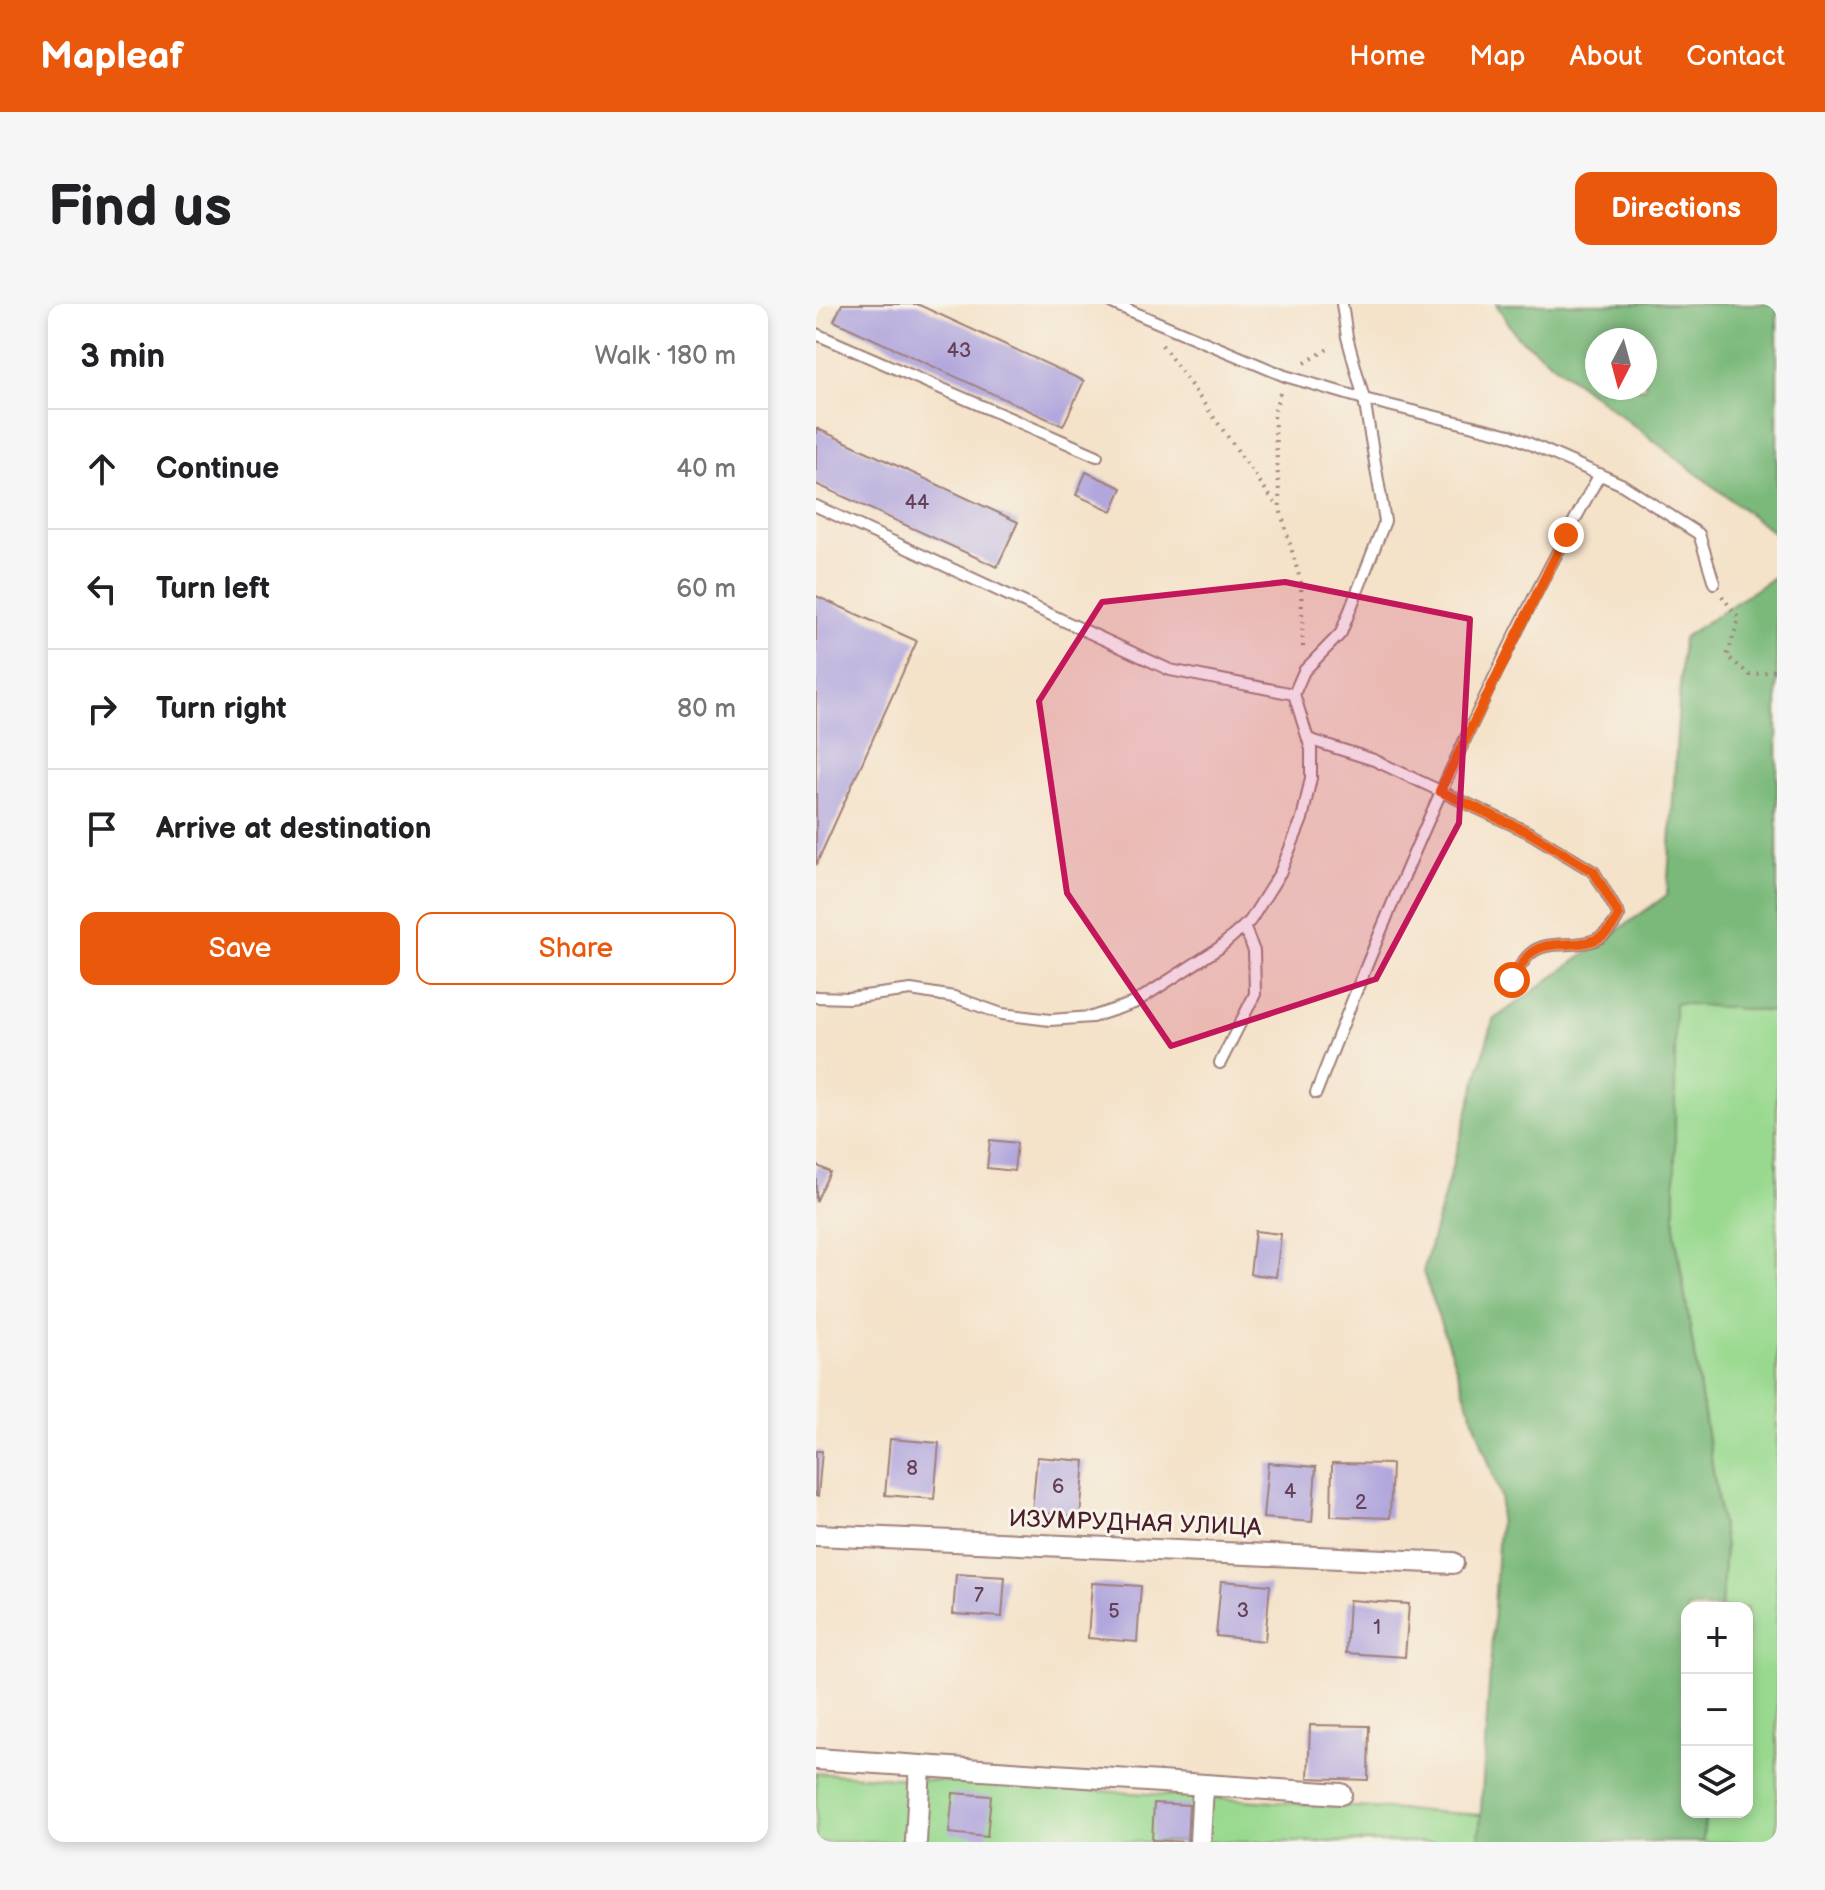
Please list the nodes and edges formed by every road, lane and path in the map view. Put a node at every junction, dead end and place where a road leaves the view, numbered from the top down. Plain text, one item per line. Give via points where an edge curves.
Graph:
1 (1114, 304) edge
2 (1342, 304) edge
3 (1142, 317) junction
4 (816, 334) edge
5 (1347, 337) junction
6 (1285, 376) junction
7 (1364, 399) junction
8 (1097, 456) dead end
9 (1600, 474) junction
10 (816, 506) edge
11 (1280, 509) junction
12 (1714, 583) joint
13 (1777, 670) edge
14 (1304, 671) junction
15 (1294, 694) junction
16 (1308, 739) junction
17 (1440, 791) junction
18 (1244, 926) junction
19 (1512, 980) dead end
20 (816, 997) edge
21 (1220, 1063) dead end
22 (1316, 1093) dead end
23 (816, 1535) edge
24 (1453, 1563) dead end
25 (816, 1759) edge
26 (920, 1766) junction
27 (1203, 1785) junction
28 (1341, 1794) dead end
29 (916, 1842) edge
30 (1200, 1842) edge

1 - 3 lane
2 - 5 lane
3 - 6 lane
3 - 11 path
4 - 8 lane
5 - 6 path
5 - 7 lane
6 - 7 lane
6 - 11 path via 1274,413
7 - 9 lane via 1510,435
7 - 14 lane via 1385,521 1341,633
9 - 12 lane via 1699,534
9 - 17 lane
10 - 15 lane via 1170,670
11 - 14 path via 1301,583
12 - 13 path via 1739,619 1727,656 1750,675
14 - 15 lane
15 - 16 lane
16 - 17 lane via 1374,760
16 - 18 lane via 1311,778 1302,819 1280,873
17 - 19 lane via 1530,833 1594,872 1619,915 1615,925 1588,944 1555,944 1531,952
17 - 22 lane
18 - 20 lane via 1134,1003 1092,1017 1050,1020 1002,1014 954,997 911,990
18 - 21 lane via 1254,951 1255,994
23 - 24 street, ИЗУМРУДНАЯ УЛИЦА
25 - 26 street
26 - 27 street
26 - 29 street
27 - 28 street
27 - 30 street

